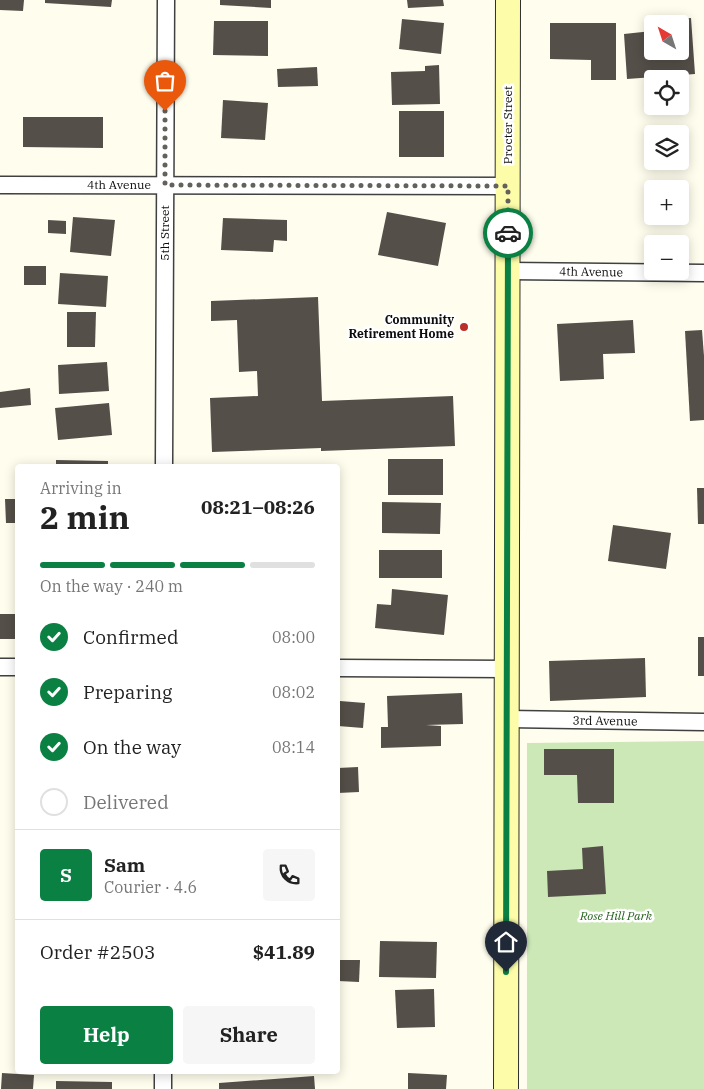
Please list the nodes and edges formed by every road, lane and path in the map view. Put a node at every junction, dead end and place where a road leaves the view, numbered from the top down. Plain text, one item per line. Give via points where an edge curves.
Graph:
1 (166, 0) edge
2 (508, 0) edge
3 (0, 185) edge
4 (165, 185) junction
5 (508, 186) junction
6 (508, 271) junction
7 (704, 273) edge
8 (164, 464) edge
9 (0, 667) edge
10 (15, 668) edge
11 (340, 668) edge
12 (507, 669) junction
13 (507, 719) junction
14 (704, 722) edge
15 (163, 1074) edge
16 (163, 1089) edge
17 (506, 1089) edge

1 - 4 street, 5th Street
2 - 5 street, Procter Street
3 - 4 street, 4th Avenue
4 - 5 street, 4th Avenue
4 - 8 street, 5th Street
5 - 6 street, Procter Street
6 - 7 street, 4th Avenue
6 - 12 street, Procter Street
9 - 10 street
11 - 12 street
12 - 13 street, Procter Street
13 - 14 street, 3rd Avenue
13 - 17 street, Procter Street
15 - 16 street

